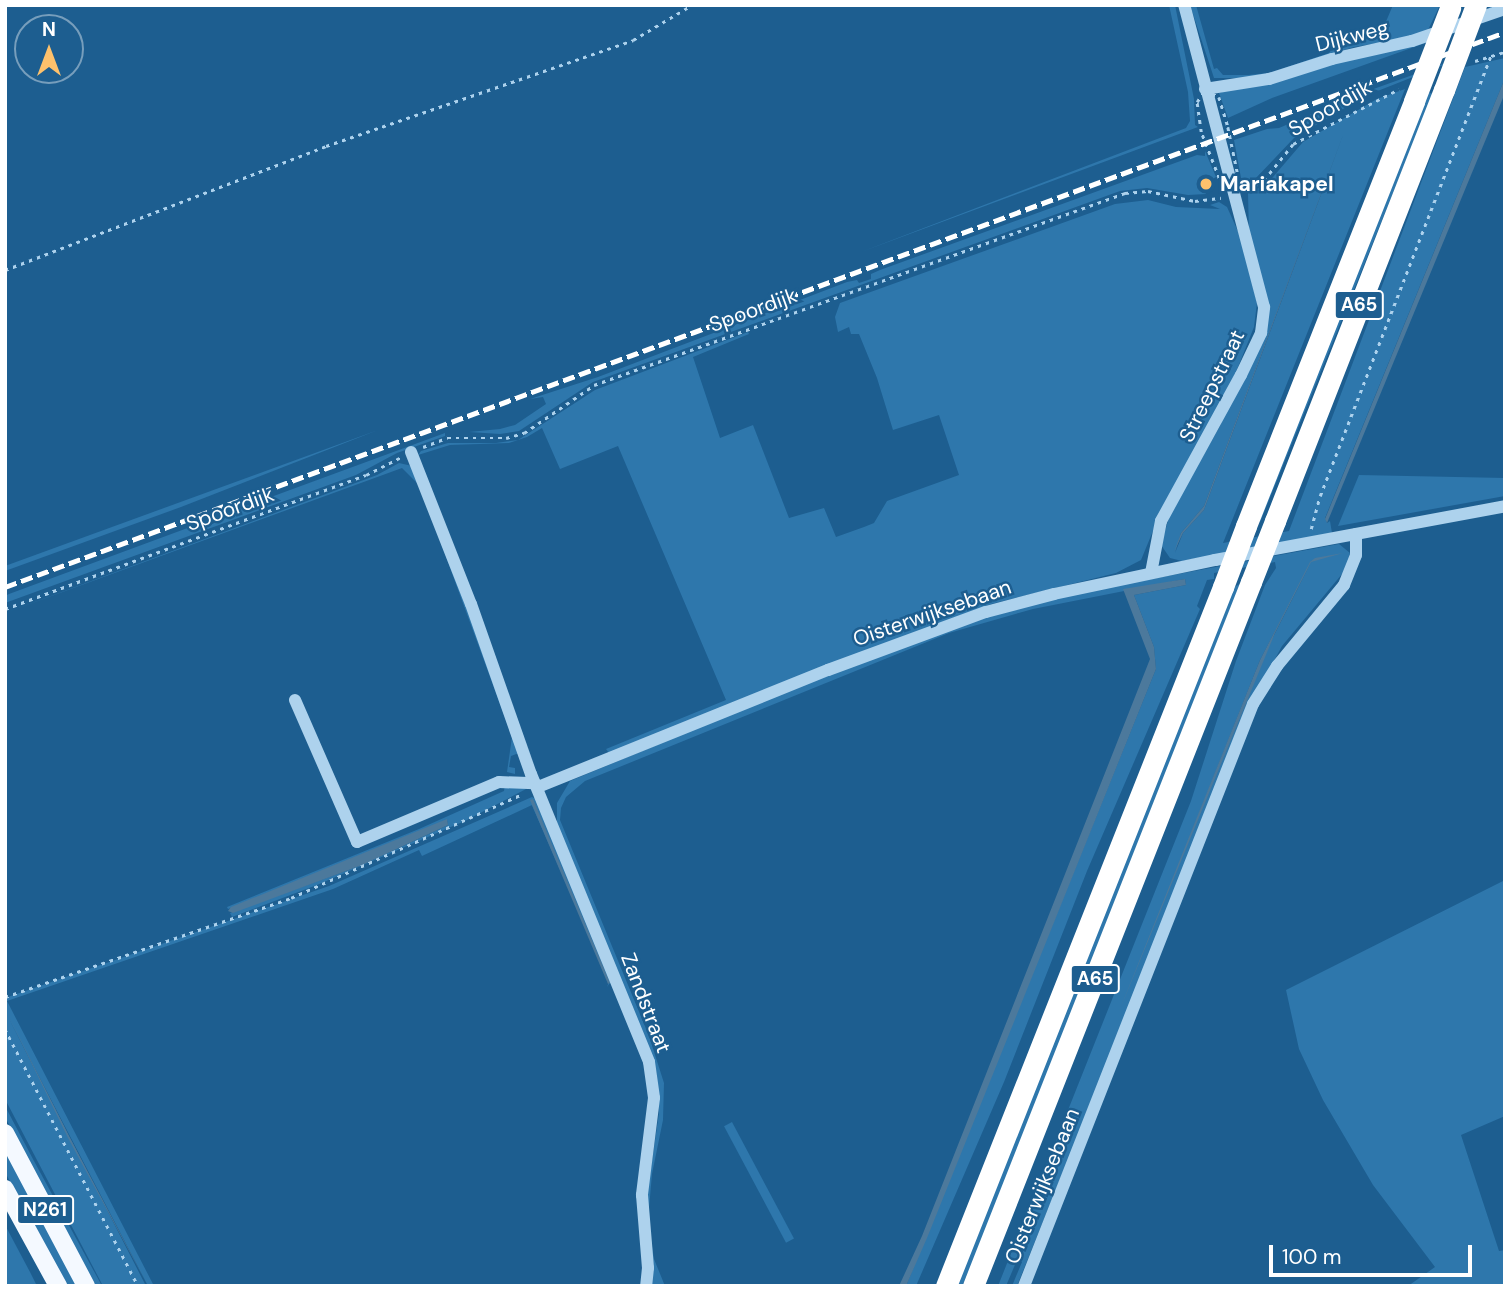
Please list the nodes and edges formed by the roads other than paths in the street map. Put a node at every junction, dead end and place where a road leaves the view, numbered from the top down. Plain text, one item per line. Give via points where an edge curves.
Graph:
1 (1184, 5) edge
2 (1476, 5) edge
3 (1450, 7) edge
4 (1505, 9) edge
5 (1205, 89) junction
6 (411, 452) road end
7 (1505, 506) edge
8 (1356, 534) junction
9 (1151, 573) junction
10 (295, 700) dead end
11 (536, 785) junction
12 (5, 1133) edge
13 (5, 1189) edge
14 (950, 1277) edge
15 (975, 1284) edge
16 (58, 1286) edge
17 (86, 1286) edge
18 (646, 1286) edge
19 (941, 1286) edge
20 (1024, 1286) edge

1 - 5 street, Streepstraat
2 - 15 highway, A65, bridge
3 - 14 highway, A65, bridge via 1412,93 1223,587
4 - 5 street, Dijkweg via 1412,41 1269,79
5 - 9 street, Streepstraat via 1264,307 1261,333 1161,521
6 - 11 street, Zandstraat
7 - 8 street, Oisterwijksebaan
8 - 9 street, Oisterwijksebaan
8 - 20 street, Oisterwijksebaan via 1356,555 1343,585 1277,666 1254,704
9 - 11 street, Oisterwijksebaan via 986,612
10 - 11 street via 357,842 499,782
11 - 18 street, Zandstraat via 649,1062 654,1098 642,1195
12 - 17 main road, N261
13 - 16 main road, N261
14 - 19 highway, A65

